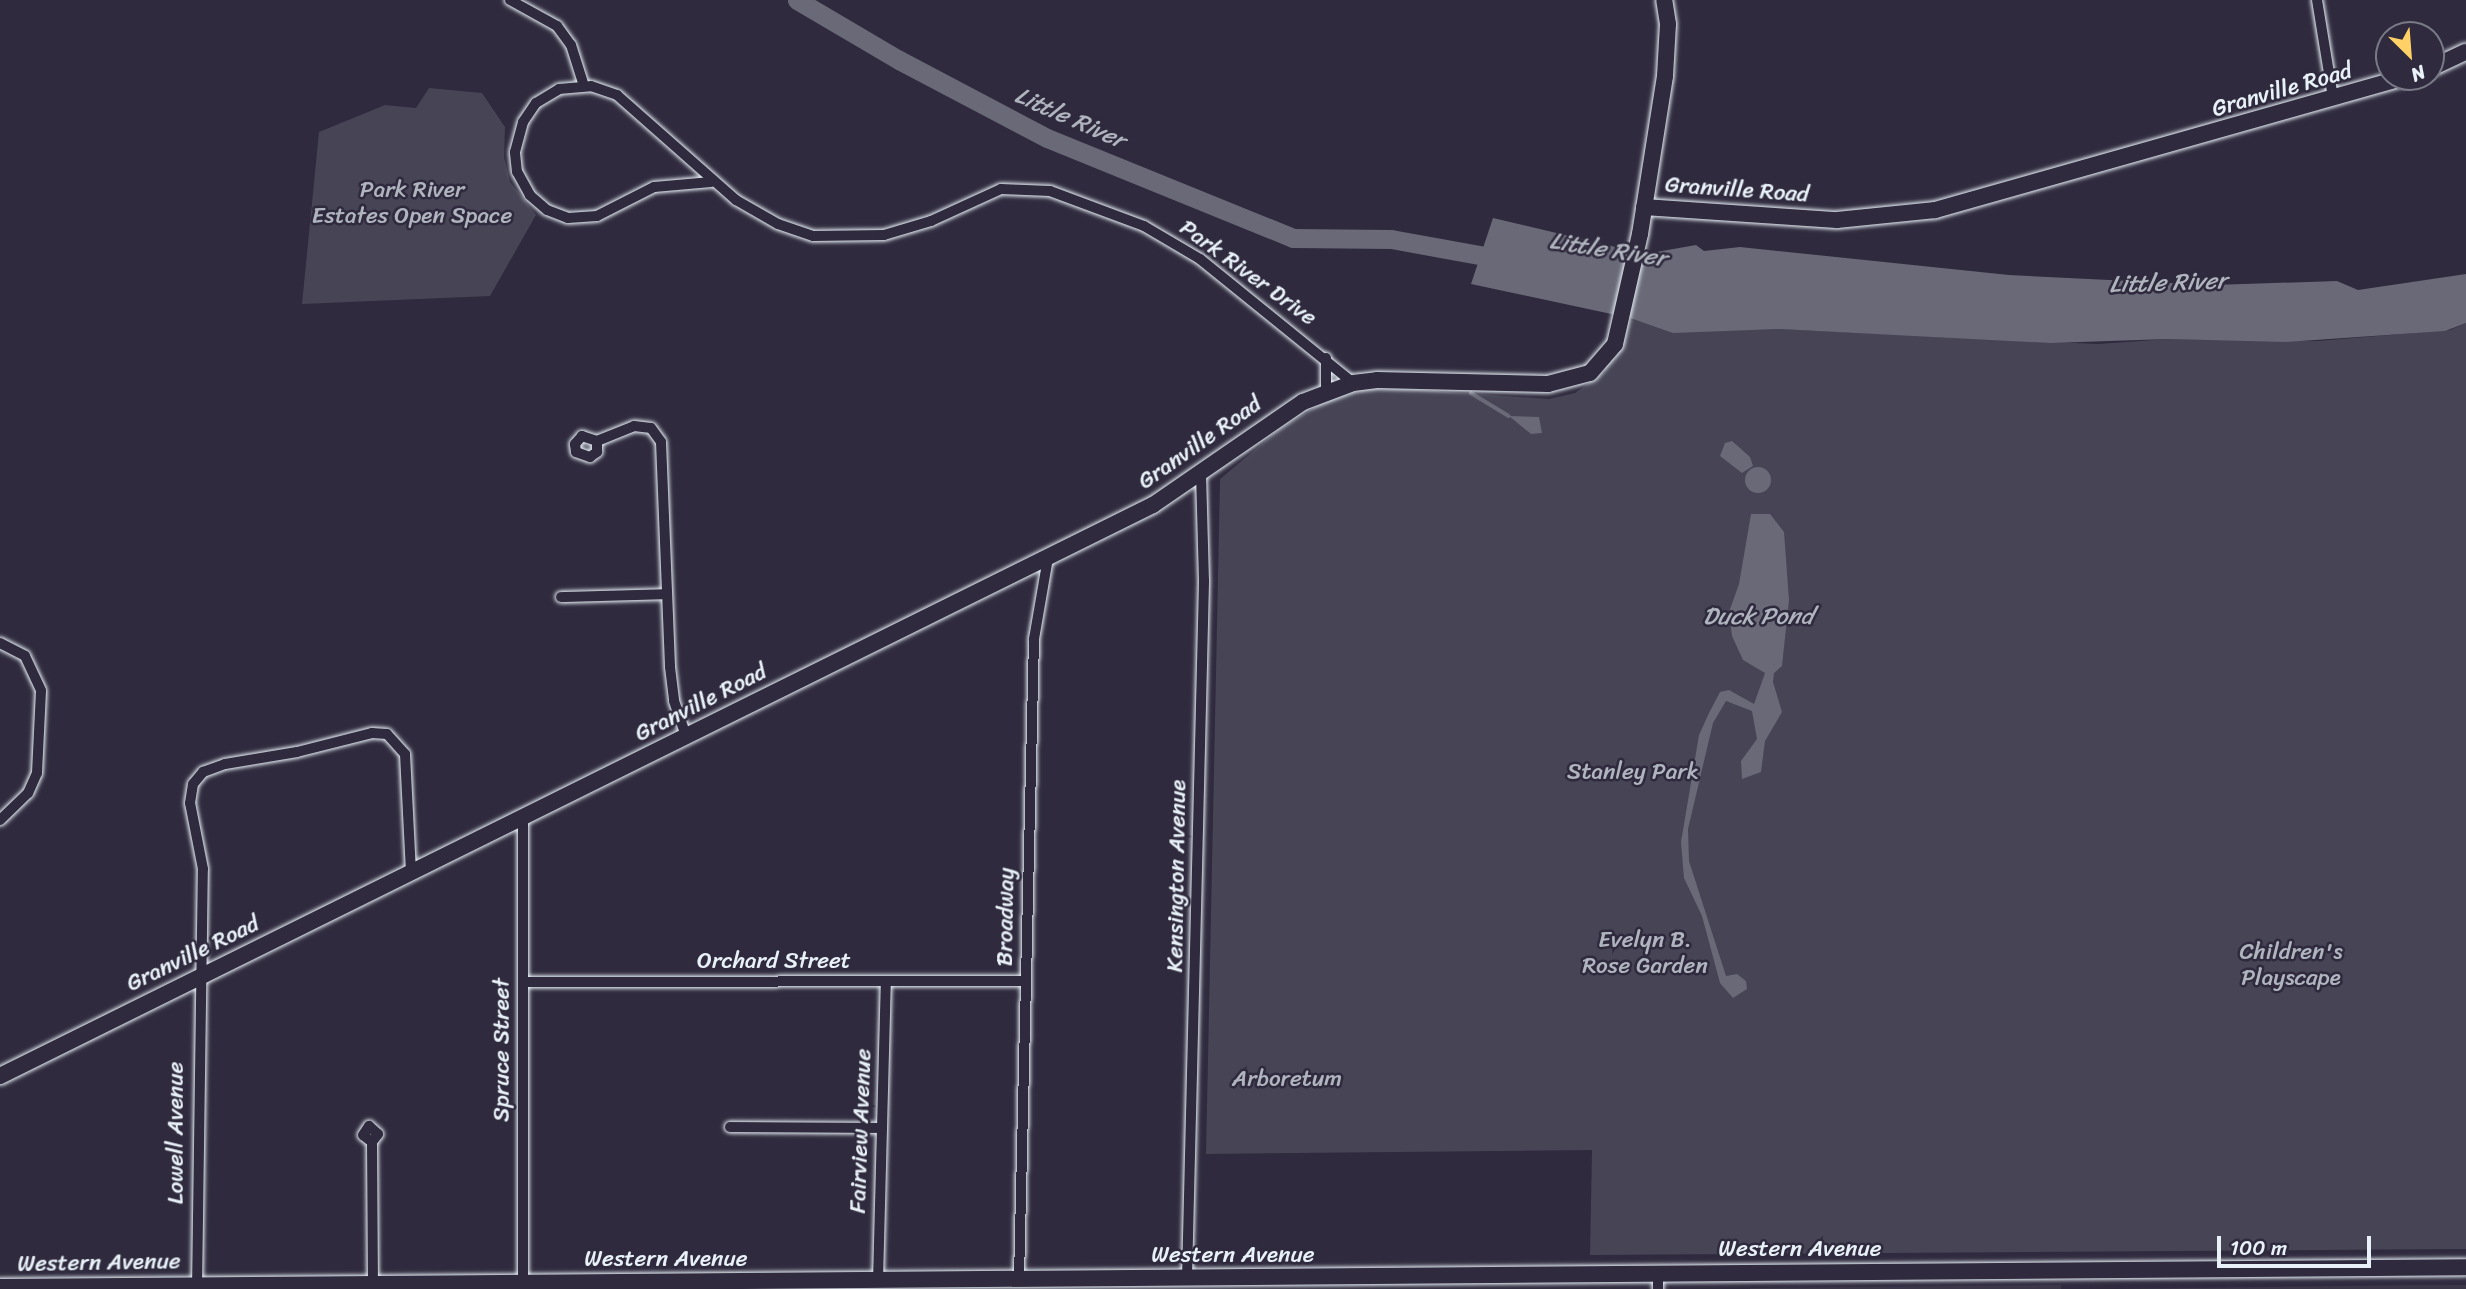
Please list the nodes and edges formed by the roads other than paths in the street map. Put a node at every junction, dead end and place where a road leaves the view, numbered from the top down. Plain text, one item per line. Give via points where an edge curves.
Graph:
1 (510, 0) edge
2 (1664, 0) edge
3 (2317, 0) edge
4 (2466, 52) edge
5 (2445, 62) edge
6 (584, 86) junction
7 (2375, 86) edge
8 (2333, 98) junction
9 (711, 182) junction
10 (1644, 206) junction
11 (1326, 358) junction
12 (1353, 383) junction
13 (1326, 391) junction
14 (597, 441) dead end
15 (1200, 476) junction
16 (1048, 558) junction
17 (667, 594) junction
18 (561, 597) dead end
19 (0, 643) edge
20 (687, 735) junction
21 (523, 817) junction
22 (0, 820) edge
23 (411, 874) junction
24 (198, 977) junction
25 (1026, 981) junction
26 (523, 982) junction
27 (886, 982) junction
28 (0, 1076) edge
29 (730, 1127) dead end
30 (882, 1128) junction
31 (372, 1142) dead end
32 (2466, 1267) edge
33 (1187, 1278) junction
34 (1019, 1279) junction
35 (878, 1281) junction
36 (523, 1282) junction
37 (1658, 1282) edge
38 (1313, 1283) edge
39 (373, 1284) junction
40 (943, 1284) edge
41 (646, 1285) edge
42 (349, 1286) edge
43 (497, 1286) edge
44 (0, 1287) edge
45 (197, 1287) edge
46 (49, 1288) edge

1 - 6 street via 557,26 576,57
2 - 10 street via 1667,56
3 - 8 street
4 - 5 street
6 - 9 street, Park River Drive via 617,95
6 - 9 street, Park River Drive via 547,95 523,122 515,166 522,184 541,205 561,216 582,218 605,213 654,187
7 - 8 street, Granville Road
8 - 10 street, Granville Road via 2017,189 1907,215 1837,220
9 - 11 street, Park River Drive via 778,224 813,236 843,238 908,229 1001,189 1050,191 1165,237 1227,278
10 - 12 street, Granville Road via 1618,336 1602,362 1568,382 1422,379
11 - 12 street, Park River Drive
11 - 13 street, Park River Drive
12 - 13 street, Granville Road
13 - 15 street, Granville Road via 1287,411
14 - 17 street via 634,426 651,428 659,438
15 - 16 street, Granville Road
15 - 33 street, Kensington Avenue via 1204,581
16 - 20 street, Granville Road
16 - 25 street, Broadway via 1034,639
17 - 18 street
17 - 20 street via 672,691
19 - 22 street via 25,656 41,691 37,773 28,793
20 - 21 street, Granville Road
21 - 23 street, Granville Road
21 - 26 street, Spruce Street
23 - 24 street, Granville Road
23 - 24 street, Lowell Avenue via 406,761 393,737 372,733 203,772 191,793 202,851
24 - 28 street, Granville Road
24 - 45 street, Lowell Avenue
25 - 27 street, Orchard Street
25 - 34 street, Broadway
26 - 27 street, Orchard Street
26 - 36 street, Spruce Street
27 - 30 street, Fairview Avenue
29 - 30 street
30 - 35 street, Fairview Avenue
31 - 39 street
32 - 37 street, Western Avenue
33 - 34 street, Western Avenue
33 - 38 street, Western Avenue
34 - 40 street, Western Avenue
35 - 40 street, Western Avenue
35 - 41 street, Western Avenue
36 - 41 street, Western Avenue
36 - 43 street, Western Avenue
37 - 38 street, Western Avenue
39 - 42 street, Western Avenue
39 - 43 street, Western Avenue
42 - 45 street, Western Avenue
44 - 46 street, Western Avenue
45 - 46 street, Western Avenue

